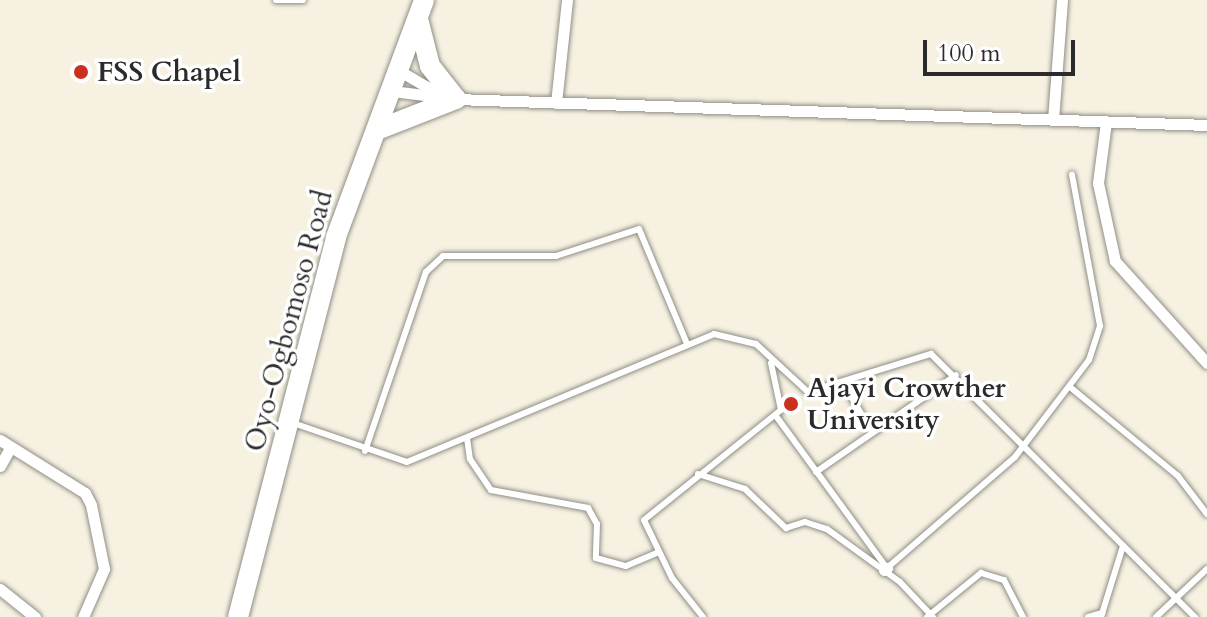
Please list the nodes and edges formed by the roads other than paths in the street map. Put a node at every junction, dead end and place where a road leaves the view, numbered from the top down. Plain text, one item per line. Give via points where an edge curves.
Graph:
1 (276, 0) edge
2 (303, 0) edge
3 (567, 0) edge
4 (1062, 0) edge
5 (420, 8) edge
6 (398, 70) junction
7 (392, 91) junction
8 (448, 97) junction
9 (556, 103) junction
10 (1053, 120) junction
11 (1106, 122) junction
12 (1207, 125) edge
13 (377, 130) junction
14 (1072, 175) dead end
15 (687, 344) junction
16 (771, 363) junction
17 (1207, 363) edge
18 (956, 375) junction
19 (843, 383) junction
20 (1070, 387) junction
21 (776, 416) junction
22 (290, 422) junction
23 (872, 432) junction
24 (467, 438) junction
25 (0, 440) edge
26 (1022, 444) junction
27 (9, 450) junction
28 (365, 451) junction
29 (0, 466) edge
30 (816, 472) junction
31 (698, 474) junction
32 (1207, 514) edge
33 (1123, 546) junction
34 (657, 553) junction
35 (886, 569) junction
36 (1207, 569) edge
37 (0, 589) edge
38 (1179, 599) junction
39 (928, 613) edge
40 (1101, 615) edge
41 (35, 617) edge
42 (83, 617) edge
43 (238, 617) edge
44 (703, 617) edge
45 (933, 617) edge
46 (1023, 617) edge
47 (1088, 617) edge
48 (1156, 617) edge
49 (1195, 617) edge

1 - 2 lane
3 - 9 street
4 - 10 street
5 - 6 highway, Oyo-Ogbomoso Road
5 - 8 highway via 430,66
6 - 7 highway, Oyo-Ogbomoso Road
6 - 8 street
7 - 8 street
7 - 13 highway, Oyo-Ogbomoso Road
8 - 9 street
8 - 13 highway
9 - 10 street
10 - 11 street
11 - 12 street
11 - 17 street via 1099,198 1115,261
13 - 22 highway, Oyo-Ogbomoso Road via 336,237
14 - 20 lane via 1100,326
15 - 16 lane via 729,332 756,344
15 - 24 lane
15 - 28 lane via 639,229 556,256 443,256 426,272
16 - 19 lane via 799,390
16 - 21 lane via 783,406
18 - 19 lane via 920,353
18 - 23 lane
18 - 26 lane
19 - 23 lane
20 - 26 lane
20 - 32 lane via 1178,476
21 - 30 lane
21 - 31 lane
22 - 28 lane
22 - 43 highway, Oyo-Ogbomoso Road
23 - 30 lane
24 - 28 lane via 407,462
24 - 34 lane via 470,459 491,490 588,508 597,524 596,558 626,566
25 - 27 street
26 - 33 lane
26 - 35 lane
27 - 29 street
27 - 42 street via 85,493 91,505 104,569
30 - 35 lane
31 - 34 lane via 646,515 643,527
31 - 35 lane via 745,489 786,528 805,522 827,529
33 - 38 lane
33 - 40 lane
34 - 44 lane
35 - 39 lane
36 - 38 lane
37 - 41 street
38 - 48 lane
38 - 49 lane
39 - 45 lane
39 - 46 lane via 981,573 1004,580
40 - 47 lane

